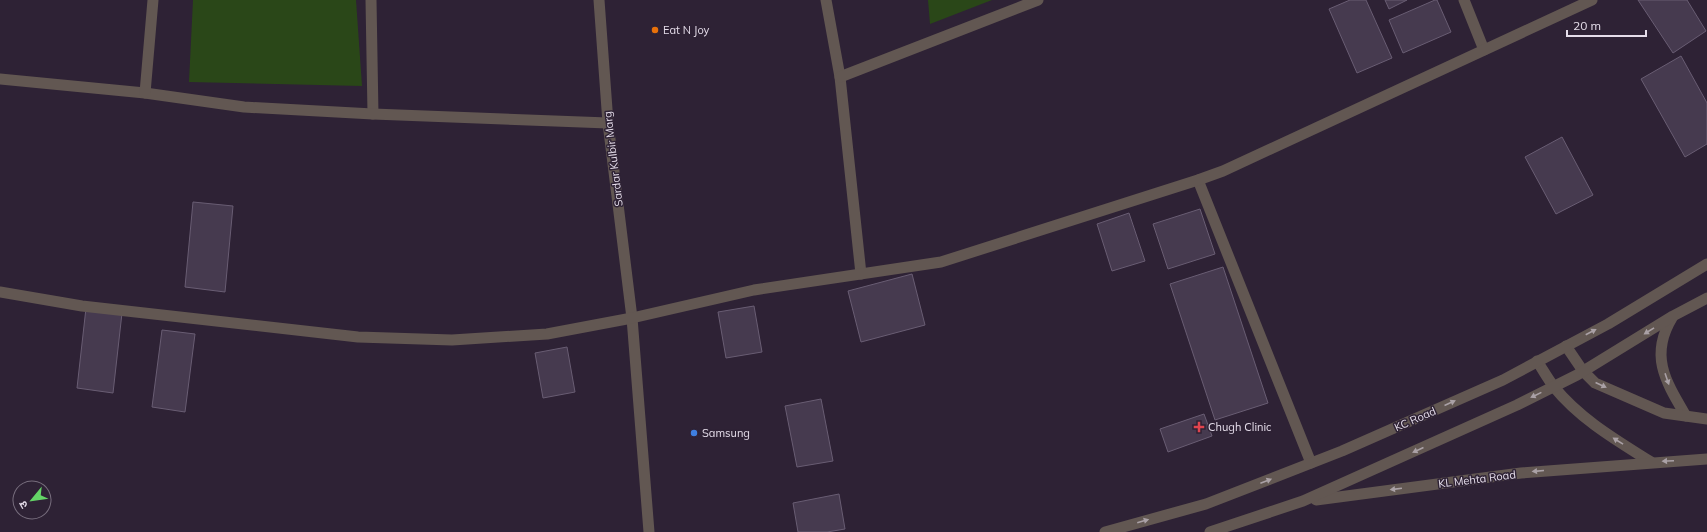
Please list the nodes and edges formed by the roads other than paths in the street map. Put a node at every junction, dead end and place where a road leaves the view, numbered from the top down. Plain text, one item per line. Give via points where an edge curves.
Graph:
1 (153, 0) edge
2 (371, 0) edge
3 (599, 0) edge
4 (826, 0) edge
5 (1038, 0) edge
6 (1464, 0) edge
7 (1592, 0) edge
8 (1484, 50) junction
9 (0, 78) edge
10 (840, 78) junction
11 (145, 93) junction
12 (373, 114) junction
13 (608, 123) junction
14 (1198, 180) junction
15 (1707, 264) edge
16 (860, 274) junction
17 (0, 292) edge
18 (1707, 298) edge
19 (1673, 316) junction
20 (632, 318) junction
21 (1566, 346) junction
22 (1537, 362) junction
23 (1583, 371) junction
24 (1554, 387) junction
25 (1686, 416) junction
26 (1707, 419) edge
27 (1707, 458) edge
28 (1650, 462) junction
29 (1310, 463) junction
30 (1303, 501) junction
31 (649, 532) edge
32 (1105, 532) edge
33 (1210, 532) edge

1 - 11 street
2 - 12 street
3 - 13 street, Sardar Kulbir Marg
4 - 10 street
5 - 10 street
6 - 8 street
7 - 8 street
8 - 14 street via 1223,172
9 - 11 street
10 - 16 street
11 - 12 street via 244,107
12 - 13 street
13 - 20 street, Sardar Kulbir Marg
14 - 16 street via 941,262
14 - 29 street
21 -> 15 street, KC Road via 1608,324
16 - 20 street via 754,290
17 - 20 street via 82,306 358,337 452,340 547,334
18 - 19 street
19 -> 23 street
19 -> 25 street via 1664,331 1660,360 1668,385
20 - 31 street, Sardar Kulbir Marg
21 - 22 street, KC Road
21 - 23 street
22 - 24 street
29 -> 22 street, KC Road via 1503,380
23 - 24 street
23 -> 25 street via 1595,383 1664,413
28 -> 24 street via 1602,431
24 -> 30 street
25 - 26 street
27 -> 28 street, KL Mehta Road
28 -> 30 street, KL Mehta Road via 1521,473
32 -> 29 street, KC Road via 1206,504
30 - 33 street

